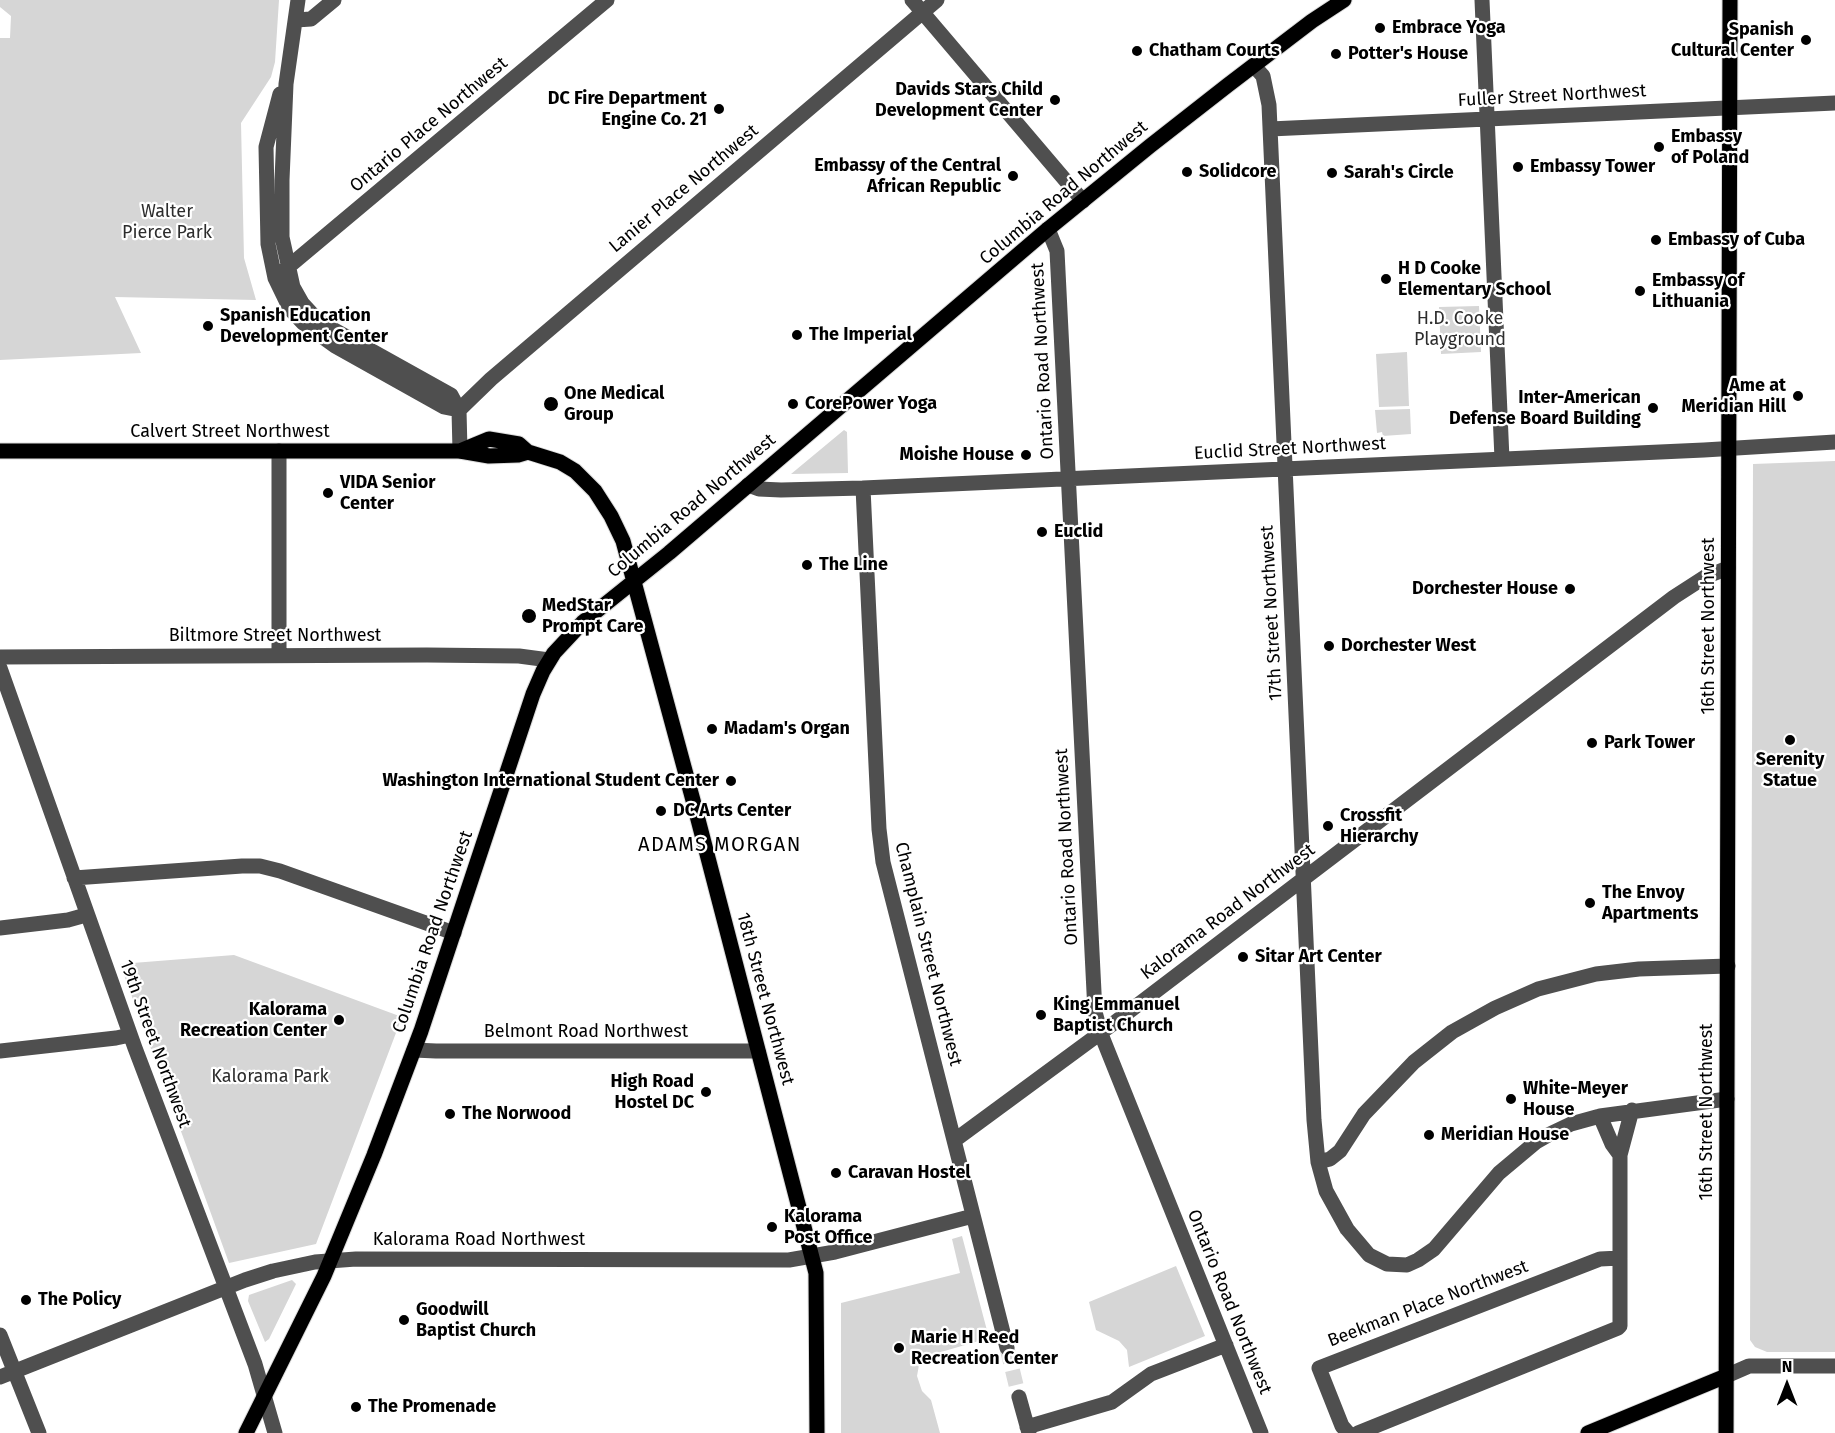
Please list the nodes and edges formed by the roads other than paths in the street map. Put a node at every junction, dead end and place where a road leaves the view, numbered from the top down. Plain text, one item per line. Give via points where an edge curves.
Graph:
1 (298, 0) edge
2 (334, 0) edge
3 (607, 0) edge
4 (937, 0) edge
5 (1344, 0) edge
6 (1482, 0) edge
7 (1730, 0) edge
8 (917, 6) edge
9 (296, 20) junction
10 (1254, 66) junction
11 (286, 84) junction
12 (1835, 103) edge
13 (1729, 108) junction
14 (1487, 119) junction
15 (271, 128) junction
16 (1270, 129) junction
17 (284, 140) junction
18 (1083, 201) junction
19 (1048, 229) junction
20 (288, 268) junction
21 (275, 278) junction
22 (459, 410) junction
23 (1835, 442) edge
24 (1729, 448) junction
25 (279, 451) junction
26 (460, 451) junction
27 (0, 452) edge
28 (528, 452) joint
29 (1502, 459) junction
30 (1285, 469) junction
31 (1068, 479) junction
32 (748, 486) junction
33 (863, 488) junction
34 (1728, 568) junction
35 (635, 581) junction
36 (279, 655) junction
37 (0, 657) edge
38 (549, 660) junction
39 (0, 668) edge
40 (74, 878) junction
41 (1305, 878) junction
42 (86, 915) junction
43 (0, 928) edge
44 (454, 933) junction
45 (1728, 966) junction
46 (1101, 1034) junction
47 (130, 1035) junction
48 (414, 1050) junction
49 (0, 1051) edge
50 (758, 1051) junction
51 (1727, 1099) junction
52 (1632, 1110) junction
53 (1600, 1116) junction
54 (955, 1140) junction
55 (1620, 1155) junction
56 (1318, 1162) junction
57 (973, 1216) junction
58 (812, 1257) junction
59 (1620, 1257) junction
60 (331, 1260) junction
61 (225, 1288) junction
62 (0, 1335) edge
63 (1226, 1345) junction
64 (1007, 1348) tunnel mouth
65 (1835, 1366) edge
66 (7, 1374) edge
67 (1726, 1376) junction
68 (264, 1394) junction
69 (1020, 1397) tunnel mouth
70 (1028, 1430) edge
71 (39, 1433) edge
72 (246, 1433) edge
73 (275, 1433) edge
74 (817, 1433) edge
75 (1261, 1433) edge
76 (1348, 1433) edge
77 (1358, 1433) edge
78 (1588, 1433) edge
79 (1726, 1433) edge

1 - 9 street
2 - 9 street via 311,19
3 - 20 street, Ontario Place Northwest
4 - 8 street, Lanier Place Northwest
5 - 10 main road, Columbia Road Northwest
6 - 14 street
7 - 13 main road, 16th Street Northwest
8 - 18 street
8 - 22 street, Lanier Place Northwest
9 - 11 street
10 - 16 street, 17th Street Northwest via 1263,76 1267,90
10 - 18 main road, Columbia Road Northwest
11 - 15 street
11 - 17 street
12 - 13 street, Fuller Street Northwest
13 - 14 street, Fuller Street Northwest
13 - 24 main road, 16th Street Northwest
14 - 16 street, Fuller Street Northwest
14 - 29 street
15 - 17 street
15 - 21 street via 266,147 266,178 268,244
16 - 30 street, 17th Street Northwest
17 - 20 street via 282,237
18 - 19 main road, Columbia Road Northwest
19 - 31 street, Ontario Road Northwest via 1057,251
19 - 32 main road, Columbia Road Northwest
20 - 21 street, Ontario Place Northwest
20 - 22 street via 293,287 313,315 451,395
21 - 22 street via 295,314 335,346 444,407
22 - 26 street
23 - 24 street, Euclid Street Northwest
24 - 29 street, Euclid Street Northwest
24 - 34 main road, 16th Street Northwest
25 - 26 main road, Calvert Street Northwest
25 - 27 main road, Calvert Street Northwest
25 - 36 street
26 - 28 main road, Calvert Street Northwest via 489,456
28 - 35 main road, 18th Street Northwest via 567,466 595,491 619,530
29 - 30 street, Euclid Street Northwest
30 - 31 street, Euclid Street Northwest
30 - 41 street, 17th Street Northwest
31 - 33 street, Euclid Street Northwest
31 - 46 street, Ontario Road Northwest via 1095,1012
32 - 33 street, Euclid Street Northwest via 781,490
32 - 35 main road, Columbia Road Northwest
33 - 54 street, Champlain Street Northwest via 881,852
34 - 41 street, Kalorama Road Northwest via 1674,597
34 - 45 main road, 16th Street Northwest
35 - 38 main road, Columbia Road Northwest via 583,622
35 - 50 main road, 18th Street Northwest
36 - 37 street, Biltmore Street Northwest
36 - 38 street, Biltmore Street Northwest via 519,656
38 - 44 main road, Columbia Road Northwest via 533,694
39 - 40 street, 19th Street Northwest
40 - 42 street, 19th Street Northwest
40 - 44 street via 260,866
41 - 46 street, Kalorama Road Northwest
41 - 56 street, 17th Street Northwest
42 - 43 street
42 - 47 street, 19th Street Northwest
44 - 48 main road, Columbia Road Northwest
45 - 51 main road, 16th Street Northwest
45 - 56 street via 1596,974 1553,985 1495,1008 1452,1032 1414,1062 1364,1114 1340,1151
46 - 54 street, Kalorama Road Northwest
46 - 63 street, Ontario Road Northwest
47 - 49 street
47 - 61 street, 19th Street Northwest
48 - 50 street, Belmont Road Northwest
48 - 60 main road, Columbia Road Northwest
50 - 58 main road, 18th Street Northwest
51 - 52 street, 17th Street Northwest
51 - 67 main road, 16th Street Northwest
52 - 53 street, 17th Street Northwest
52 - 55 street
53 - 55 street
53 - 56 street, 17th Street Northwest via 1571,1124 1536,1142 1495,1178 1440,1243 1418,1260 1401,1266 1373,1258 1353,1238 1326,1191
54 - 57 street, Champlain Street Northwest
55 - 59 street
57 - 58 street, Kalorama Road Northwest
57 - 64 street, Champlain Street Northwest
58 - 60 street, Kalorama Road Northwest
58 - 74 main road, 18th Street Northwest via 817,1286
59 - 76 street, Beekman Place Northwest via 1600,1259 1319,1368
59 - 77 street via 1618,1328
60 - 61 street, Kalorama Road Northwest via 273,1271
60 - 68 main road, Columbia Road Northwest
61 - 66 street, Kalorama Road Northwest
61 - 68 street, 19th Street Northwest
62 - 66 street
63 - 70 street via 1151,1374 1112,1402
63 - 75 street, Ontario Road Northwest
65 - 67 street via 1749,1366
66 - 71 street
67 - 78 main road
67 - 79 main road, 16th Street Northwest
68 - 72 main road, Columbia Road Northwest
68 - 73 street, 19th Street Northwest
69 - 70 street

